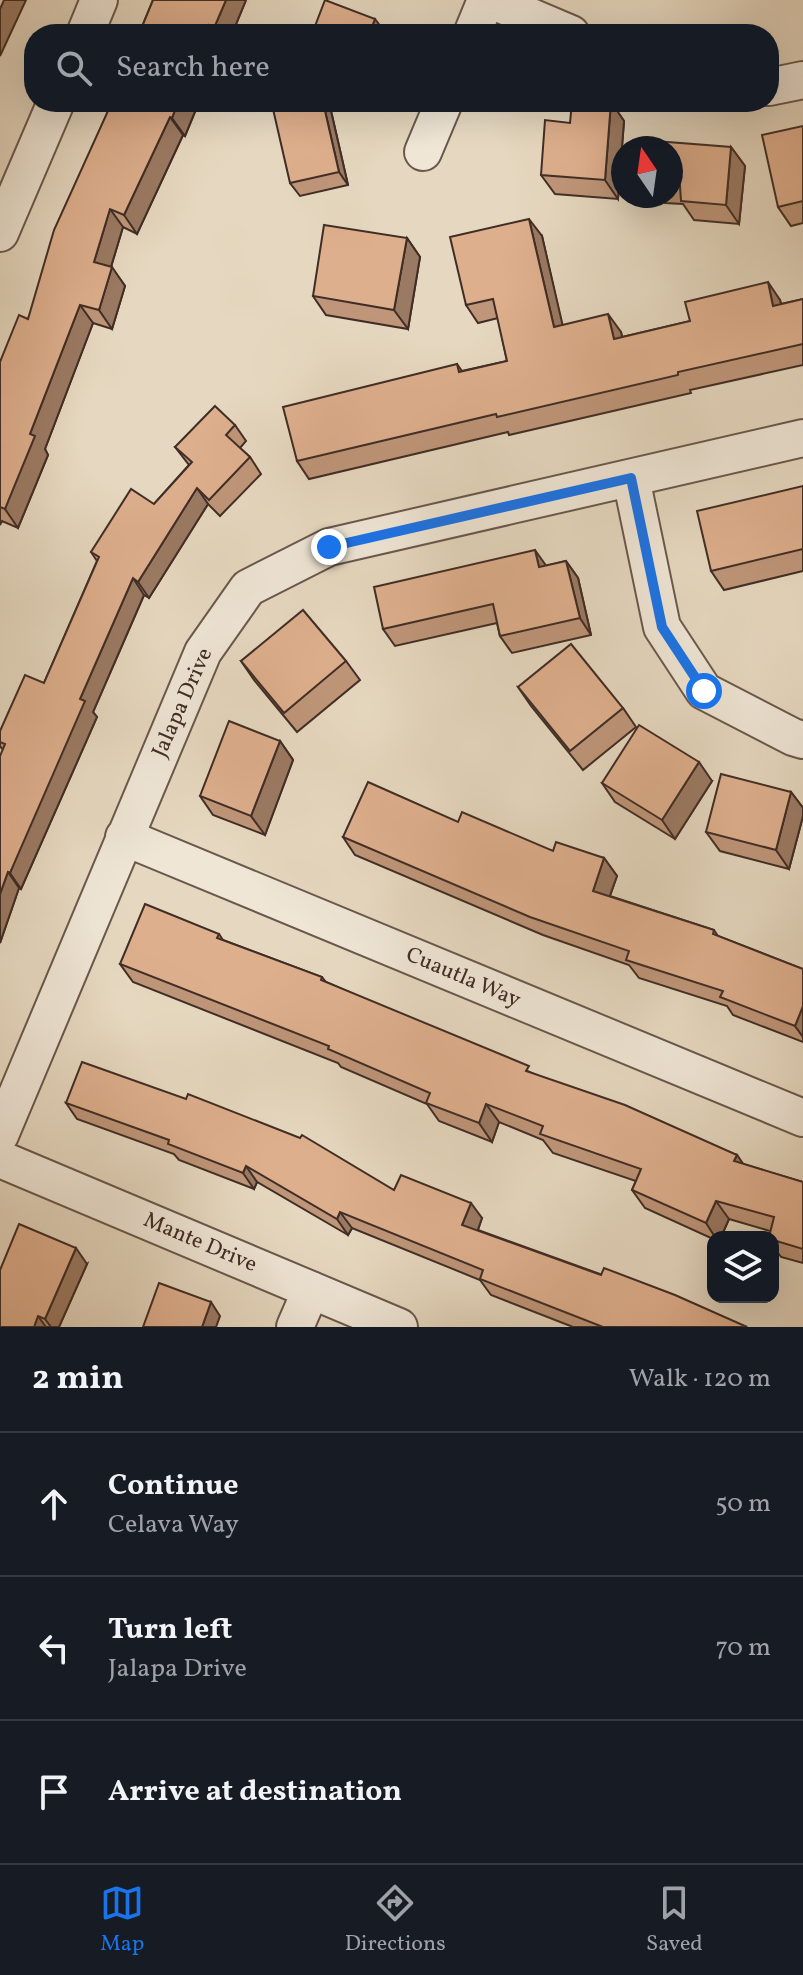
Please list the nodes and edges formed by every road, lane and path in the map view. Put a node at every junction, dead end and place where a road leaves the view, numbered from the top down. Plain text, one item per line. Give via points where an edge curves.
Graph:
1 (99, 0) edge
2 (489, 0) edge
3 (89, 24) edge
4 (477, 24) edge
5 (547, 24) edge
6 (803, 80) edge
7 (779, 85) edge
8 (52, 112) edge
9 (440, 112) edge
10 (423, 152) dead end
11 (0, 233) edge
12 (803, 438) edge
13 (631, 478) junction
14 (803, 740) edge
15 (124, 837) junction
16 (803, 1118) edge
17 (0, 1135) edge
18 (0, 1159) edge
19 (311, 1290) junction
20 (295, 1327) edge
21 (399, 1327) edge

1 - 3 street
2 - 4 street
2 - 5 street
6 - 7 street
8 - 11 street
9 - 10 street
12 - 13 street, Jalapa Drive
13 - 14 street via 662,627 704,691
13 - 15 street, Jalapa Drive via 329,547 248,588 203,652
15 - 16 street, Cuautla Way
15 - 17 street, Jalapa Drive
18 - 19 street, Mante Drive
19 - 20 street
19 - 21 street, Mante Drive

